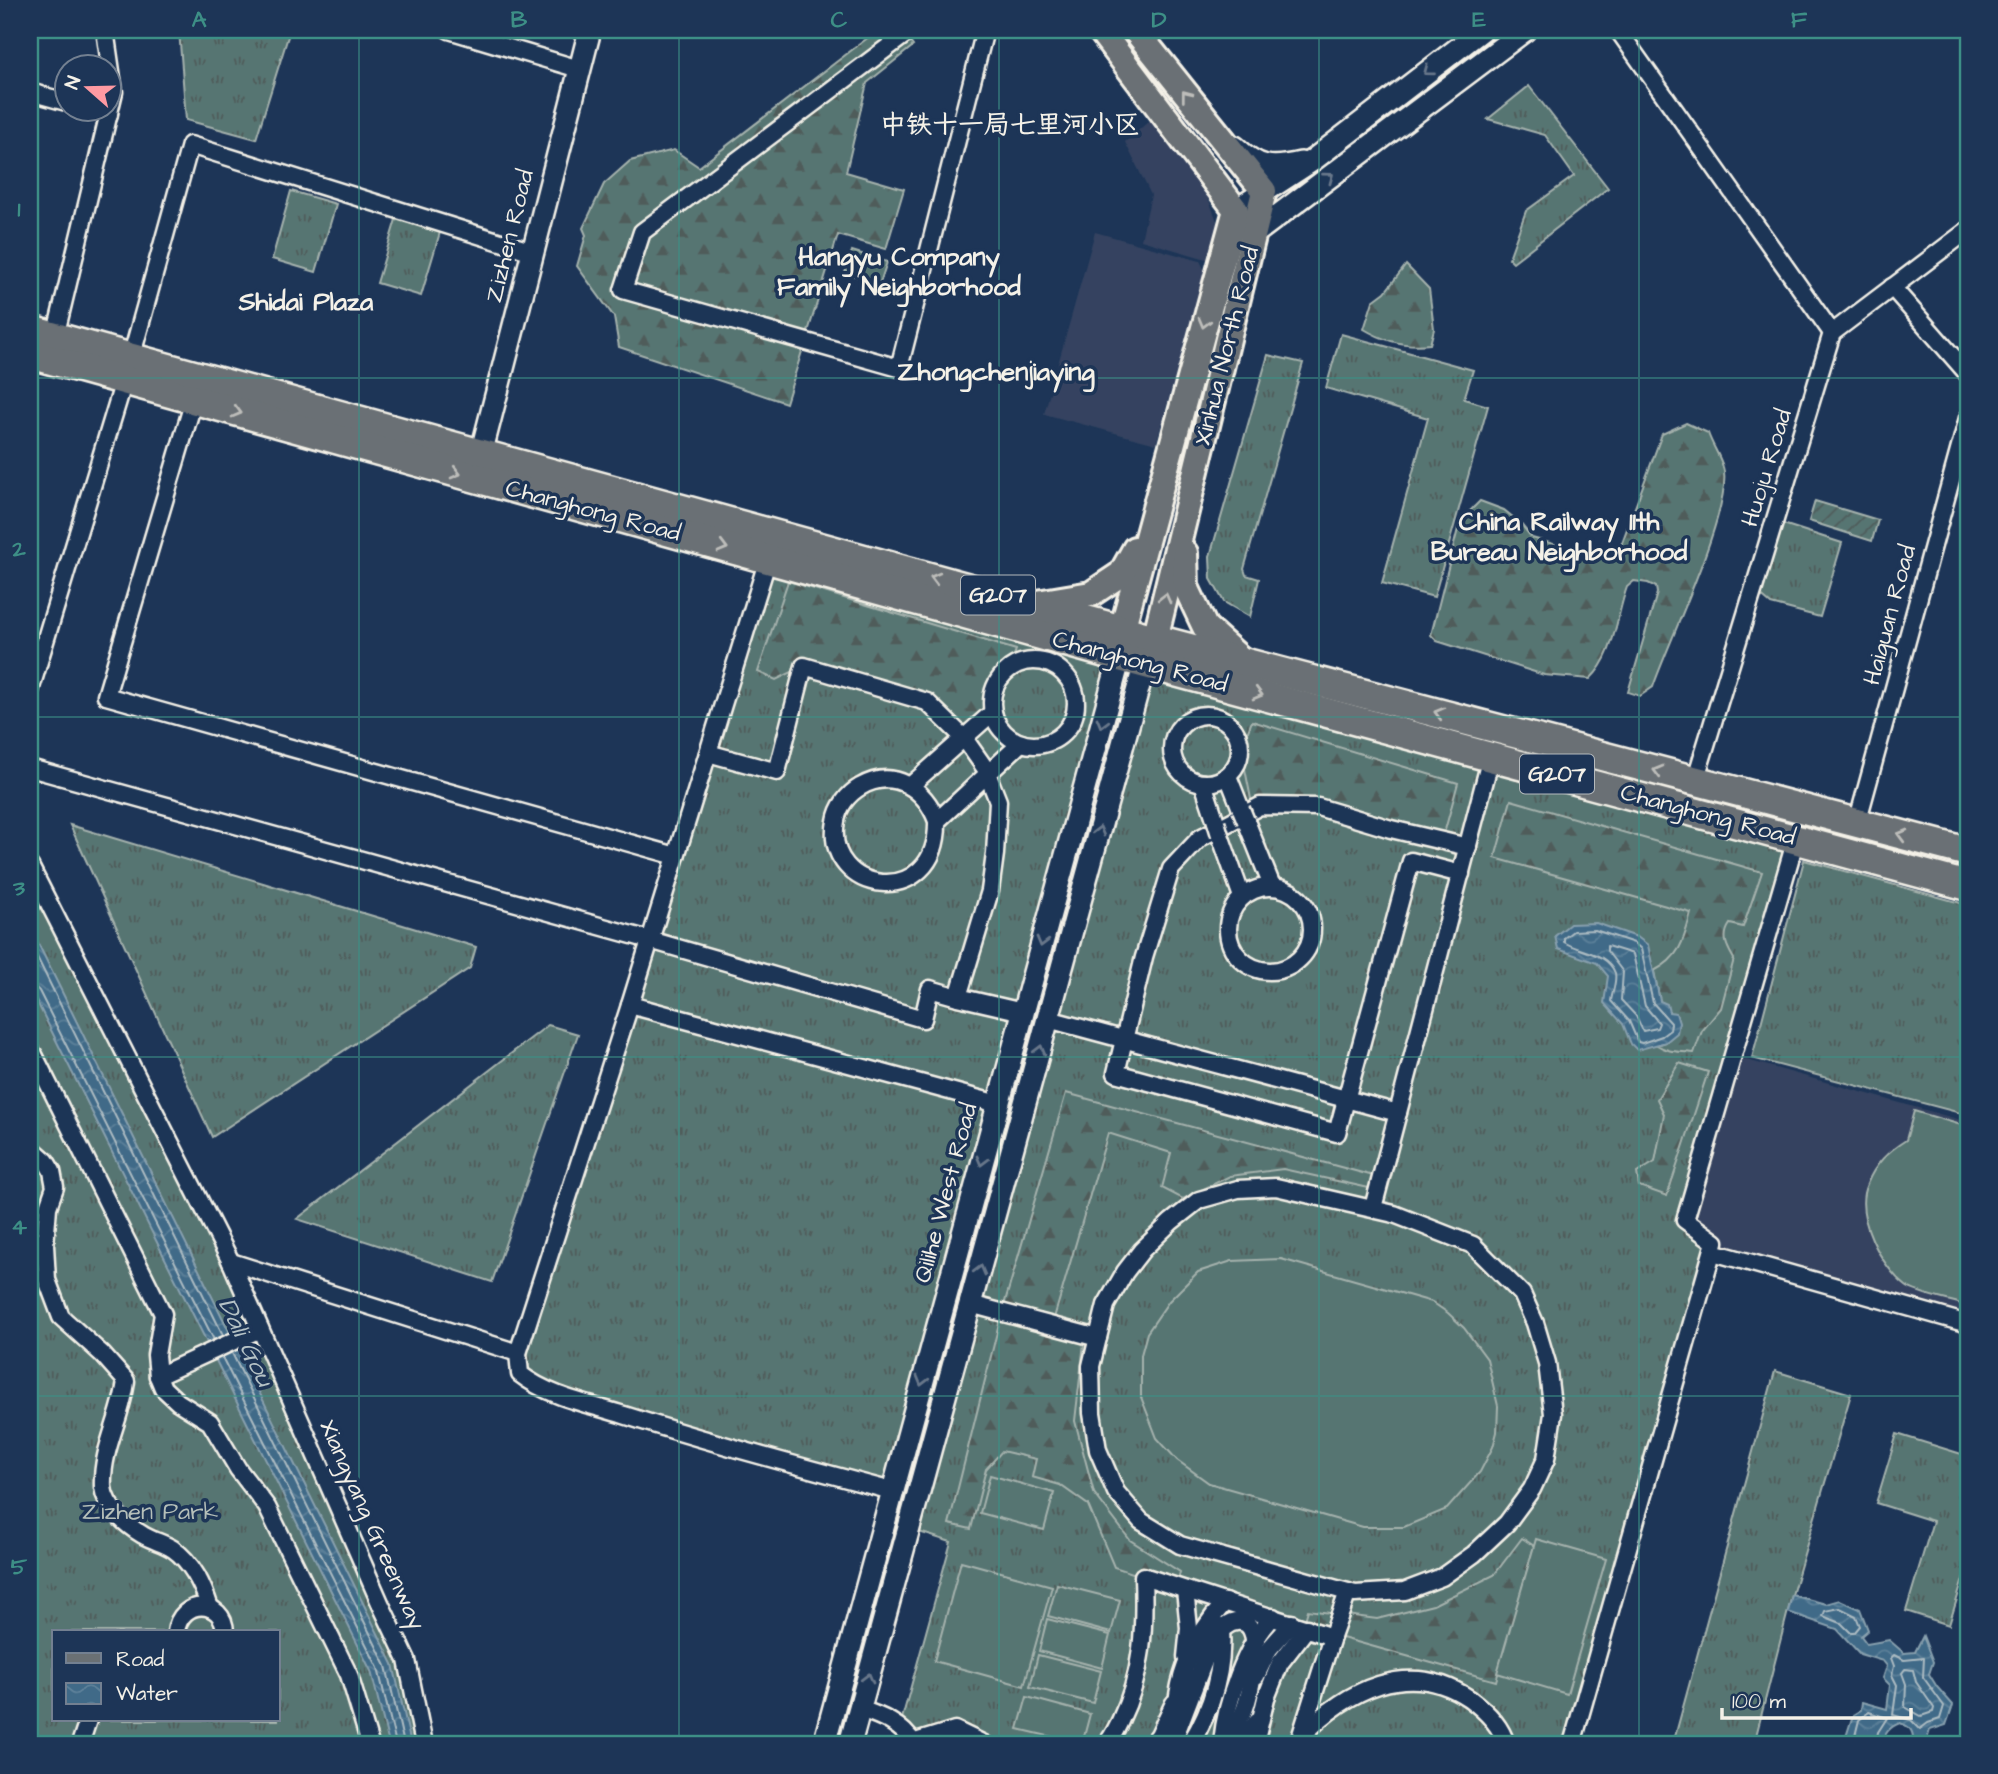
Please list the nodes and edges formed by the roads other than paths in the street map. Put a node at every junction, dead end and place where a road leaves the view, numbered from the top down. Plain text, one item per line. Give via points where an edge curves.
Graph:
1 (105, 30) edge
2 (449, 30) edge
3 (590, 30) edge
4 (911, 30) edge
5 (985, 30) edge
6 (1100, 30) edge
7 (1135, 30) edge
8 (1482, 30) edge
9 (1525, 30) edge
10 (1618, 30) edge
11 (108, 52) edge
12 (579, 69) junction
13 (30, 92) edge
14 (52, 98) edge
15 (1204, 119) junction
16 (106, 122) edge
17 (1313, 160) junction
18 (1209, 174) junction
19 (1264, 191) junction
20 (1291, 206) junction
21 (1236, 209) junction
22 (1968, 230) edge
23 (1255, 233) junction
24 (533, 252) junction
25 (1216, 277) junction
26 (1242, 285) junction
27 (1892, 287) junction
28 (42, 333) edge
29 (1832, 333) junction
30 (30, 354) edge
31 (127, 369) junction
32 (1968, 374) edge
33 (194, 400) junction
34 (1968, 418) edge
35 (481, 454) junction
36 (1152, 517) junction
37 (1183, 526) junction
38 (768, 559) junction
39 (1031, 604) junction
40 (1136, 647) junction
41 (1245, 663) junction
42 (30, 691) edge
43 (993, 712) junction
44 (964, 738) junction
45 (1021, 743) junction
46 (708, 753) junction
47 (1491, 757) junction
48 (30, 768) edge
49 (988, 774) junction
50 (1228, 776) junction
51 (1695, 781) junction
52 (1203, 783) junction
53 (910, 786) junction
54 (936, 821) junction
55 (1857, 823) junction
56 (1797, 839) junction
57 (1468, 846) junction
58 (1968, 852) edge
59 (676, 856) junction
60 (30, 866) edge
61 (1461, 874) junction
62 (1272, 886) junction
63 (1968, 886) edge
64 (1242, 897) junction
65 (650, 940) junction
66 (958, 997) junction
67 (630, 1005) junction
68 (1023, 1012) junction
69 (1048, 1018) junction
70 (1124, 1039) junction
71 (30, 1050) edge
72 (1346, 1099) junction
73 (998, 1104) junction
74 (1398, 1113) junction
75 (30, 1147) edge
76 (1373, 1208) junction
77 (1713, 1252) junction
78 (231, 1262) junction
79 (970, 1304) junction
80 (1968, 1324) edge
81 (257, 1331) junction
82 (1098, 1338) junction
83 (519, 1353) junction
84 (158, 1376) junction
85 (892, 1491) junction
86 (1193, 1592) junction
87 (1348, 1592) junction
88 (1220, 1604) junction
89 (210, 1608) junction
90 (1267, 1619) junction
91 (1300, 1626) junction
92 (176, 1630) edge
93 (225, 1630) edge
94 (1221, 1630) junction
95 (1201, 1635) junction
96 (1332, 1637) junction
97 (1262, 1646) junction
98 (1182, 1676) junction
99 (1197, 1680) junction
100 (1178, 1693) junction
101 (1264, 1706) junction
102 (860, 1709) junction
103 (87, 1722) edge
104 (1177, 1740) edge
105 (1195, 1741) edge
106 (1300, 1741) edge
107 (912, 1743) edge
108 (80, 1744) edge
109 (370, 1744) edge
110 (424, 1744) edge
111 (824, 1744) edge
112 (850, 1744) edge
113 (984, 1744) edge
114 (1106, 1744) edge
115 (1152, 1744) edge
116 (1229, 1744) edge
117 (1255, 1744) edge
118 (1506, 1744) edge
119 (1572, 1744) edge

1 - 11 street
2 - 12 street
3 - 12 street, Zizhen Road
4 - 5 street via 642,232 623,290 899,368
6 - 18 main road
15 -> 7 main road
8 -> 17 street, Xinhua North Road
20 -> 9 street, Xinhua North Road
10 - 29 street
12 - 24 street, Zizhen Road
13 - 14 street
15 - 17 street via 1248,159 1275,169
15 - 19 main road
16 - 28 street
17 - 19 street, Xinhua North Road
18 - 21 main road
18 - 25 main road via 1225,211
19 - 21 street, Xinhua North Road
19 - 23 main road
20 - 23 street, Xinhua North Road
20 - 26 street via 1267,236
21 - 23 street
21 - 25 main road, Xinhua North Road
22 - 27 street
23 - 26 main road, Xinhua North Road
24 - 31 street via 190,145
24 - 35 street, Zizhen Road
25 -> 36 main road, Xinhua North Road
26 - 37 main road, Xinhua North Road
27 - 29 street
27 - 32 street
28 - 31 highway, Changhong Road / G207
29 - 51 street, Huoju Road
30 - 31 highway, Changhong Road / G207
31 - 33 highway, Changhong Road / G207
31 - 35 highway, Changhong Road / G207
31 - 42 street
33 -> 38 highway, Changhong Road / G207
33 - 59 street via 106,696
34 - 55 street, Haiguan Road
39 -> 35 highway, Changhong Road / G207
36 - 39 main road via 1121,574 1091,594
36 - 40 main road, Xinhua North Road
40 -> 37 main road, Xinhua North Road
37 - 41 main road via 1186,587 1205,627
38 - 40 highway, Changhong Road / G207
38 - 46 street
39 - 40 highway, Changhong Road / G207
40 - 41 highway, Changhong Road / G207
40 -> 47 highway, Changhong Road / G207
40 -> 68 street, Qilihe West Road
69 -> 40 street
51 -> 41 highway, Changhong Road / G207
43 - 44 street
43 - 45 street via 1003,732
43 - 45 street via 1000,679 1020,664 1042,662 1068,679 1076,705 1070,725 1052,741
44 - 46 street via 927,702 804,666 777,772
44 - 49 street
44 - 53 street
45 - 49 street
46 - 59 street
47 - 56 highway, Changhong Road / G207
47 - 57 street
48 - 65 street
49 - 54 street
49 - 66 street via 999,801 995,854 990,891
50 - 52 street
50 - 52 street via 1239,759 1235,730 1211,714 1191,718 1177,731 1171,750 1178,769
50 - 62 street
51 - 55 highway, Changhong Road / G207
52 - 64 street
53 - 54 street via 927,801
53 - 54 street via 893,780 868,783 843,803 834,830 848,868 869,881 886,884 914,875 933,853
58 -> 55 highway, Changhong Road / G207
56 - 63 highway, Changhong Road / G207
56 - 77 street via 1685,1220 1715,1242
57 - 61 street
57 - 70 street via 1318,807 1260,806 1200,838 1171,869
59 - 65 street
60 - 78 street, Xiangyang Greenway
61 - 72 street via 1410,861
61 - 74 street
62 - 64 street
62 - 64 street via 1302,900 1313,931 1299,960 1279,970 1257,969 1233,948 1228,927
65 - 66 street via 923,1019 930,989
65 - 67 street
66 - 68 street
67 - 73 street
67 - 83 street
68 - 73 street, Qilihe West Road
69 - 70 street
79 -> 69 street
70 - 72 street
70 - 72 street via 1116,1073 1337,1133
71 - 84 street via 163,1314 156,1354
72 - 74 street
73 -> 85 street, Qilihe West Road
74 - 76 street
75 - 89 street via 46,1161 55,1187 48,1207 45,1245 47,1280 61,1317 126,1381 108,1443 103,1489 114,1512 141,1534 174,1550 201,1580
76 - 82 street via 1276,1187 1238,1189 1199,1200 1142,1250 1125,1272 1106,1305
76 - 87 street via 1474,1245 1513,1284 1548,1363 1553,1414 1546,1459 1532,1489 1507,1523 1474,1554 1442,1577 1405,1591
77 - 80 street
77 - 119 street
78 - 81 street, Xiangyang Greenway
78 - 83 street
79 - 82 street
102 -> 79 street
81 - 84 street
81 - 110 street, Xiangyang Greenway via 407,1660
82 - 87 street via 1091,1366 1091,1413 1098,1450 1116,1492 1141,1521 1180,1545
83 - 85 street via 520,1374 559,1395 685,1435
84 - 109 street via 178,1402 211,1423 267,1507 349,1675
85 - 111 street, Qilihe West Road
86 - 88 street
86 - 95 street
86 - 98 street
86 - 114 street via 1143,1576 1142,1658 1132,1697
87 - 96 street
88 - 90 street
88 - 94 street
88 - 95 street
89 - 92 street via 186,1611
89 - 93 street via 222,1618
90 - 91 street
90 - 97 street
91 - 96 street
91 - 97 street
91 - 101 street
94 - 97 street via 1236,1622 1247,1623
94 - 99 street
94 - 105 street via 1217,1683
95 - 98 street
95 - 99 street
96 - 106 street
97 - 101 street via 1271,1662
97 - 116 street via 1244,1712
97 - 116 street via 1231,1697
98 - 100 street
99 - 104 street
99 - 105 street via 1192,1710
100 - 104 street
100 - 115 street
101 - 116 street
101 - 117 street
102 - 107 street via 886,1717
102 - 112 street
103 - 108 street
106 - 118 street via 1331,1709 1355,1694 1387,1681 1422,1679 1455,1689 1483,1709
107 - 113 street via 955,1730

